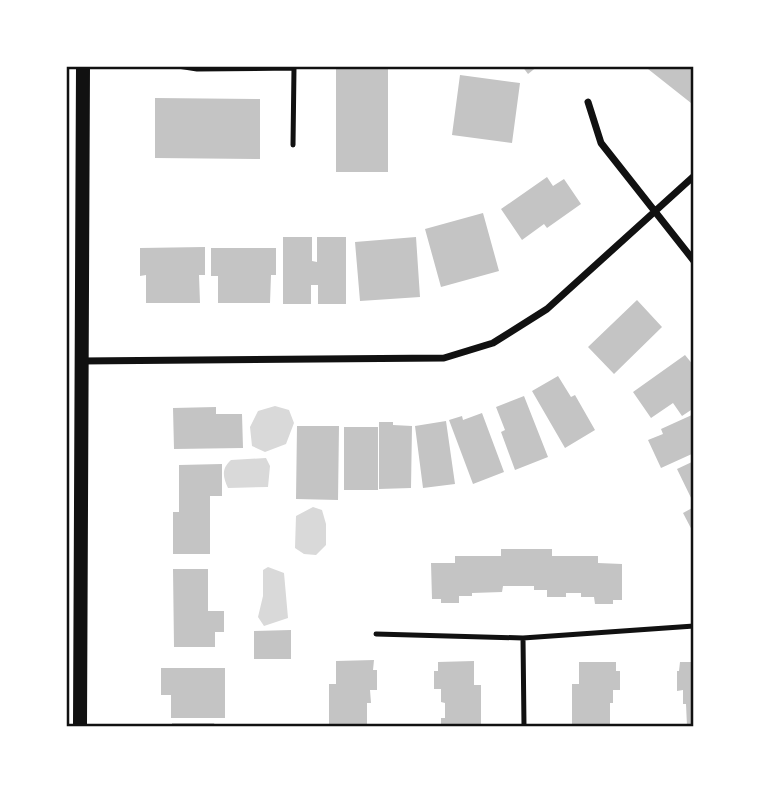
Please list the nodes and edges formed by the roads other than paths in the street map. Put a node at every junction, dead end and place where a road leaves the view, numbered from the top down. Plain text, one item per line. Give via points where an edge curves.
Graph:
1 (83, 66) edge
2 (178, 66) edge
3 (294, 67) edge
4 (588, 102) dead end
5 (293, 145) dead end
6 (694, 176) edge
7 (655, 211) junction
8 (694, 261) edge
9 (81, 361) junction
10 (694, 626) edge
11 (376, 634) dead end
12 (523, 638) junction
13 (80, 726) edge
14 (524, 726) edge

1 - 9 main road
2 - 3 lane
3 - 5 lane
4 - 7 street via 601,143
6 - 7 street
7 - 8 street
7 - 9 street via 547,309 493,342 444,358
9 - 13 main road
10 - 12 lane
11 - 12 lane
12 - 14 lane

